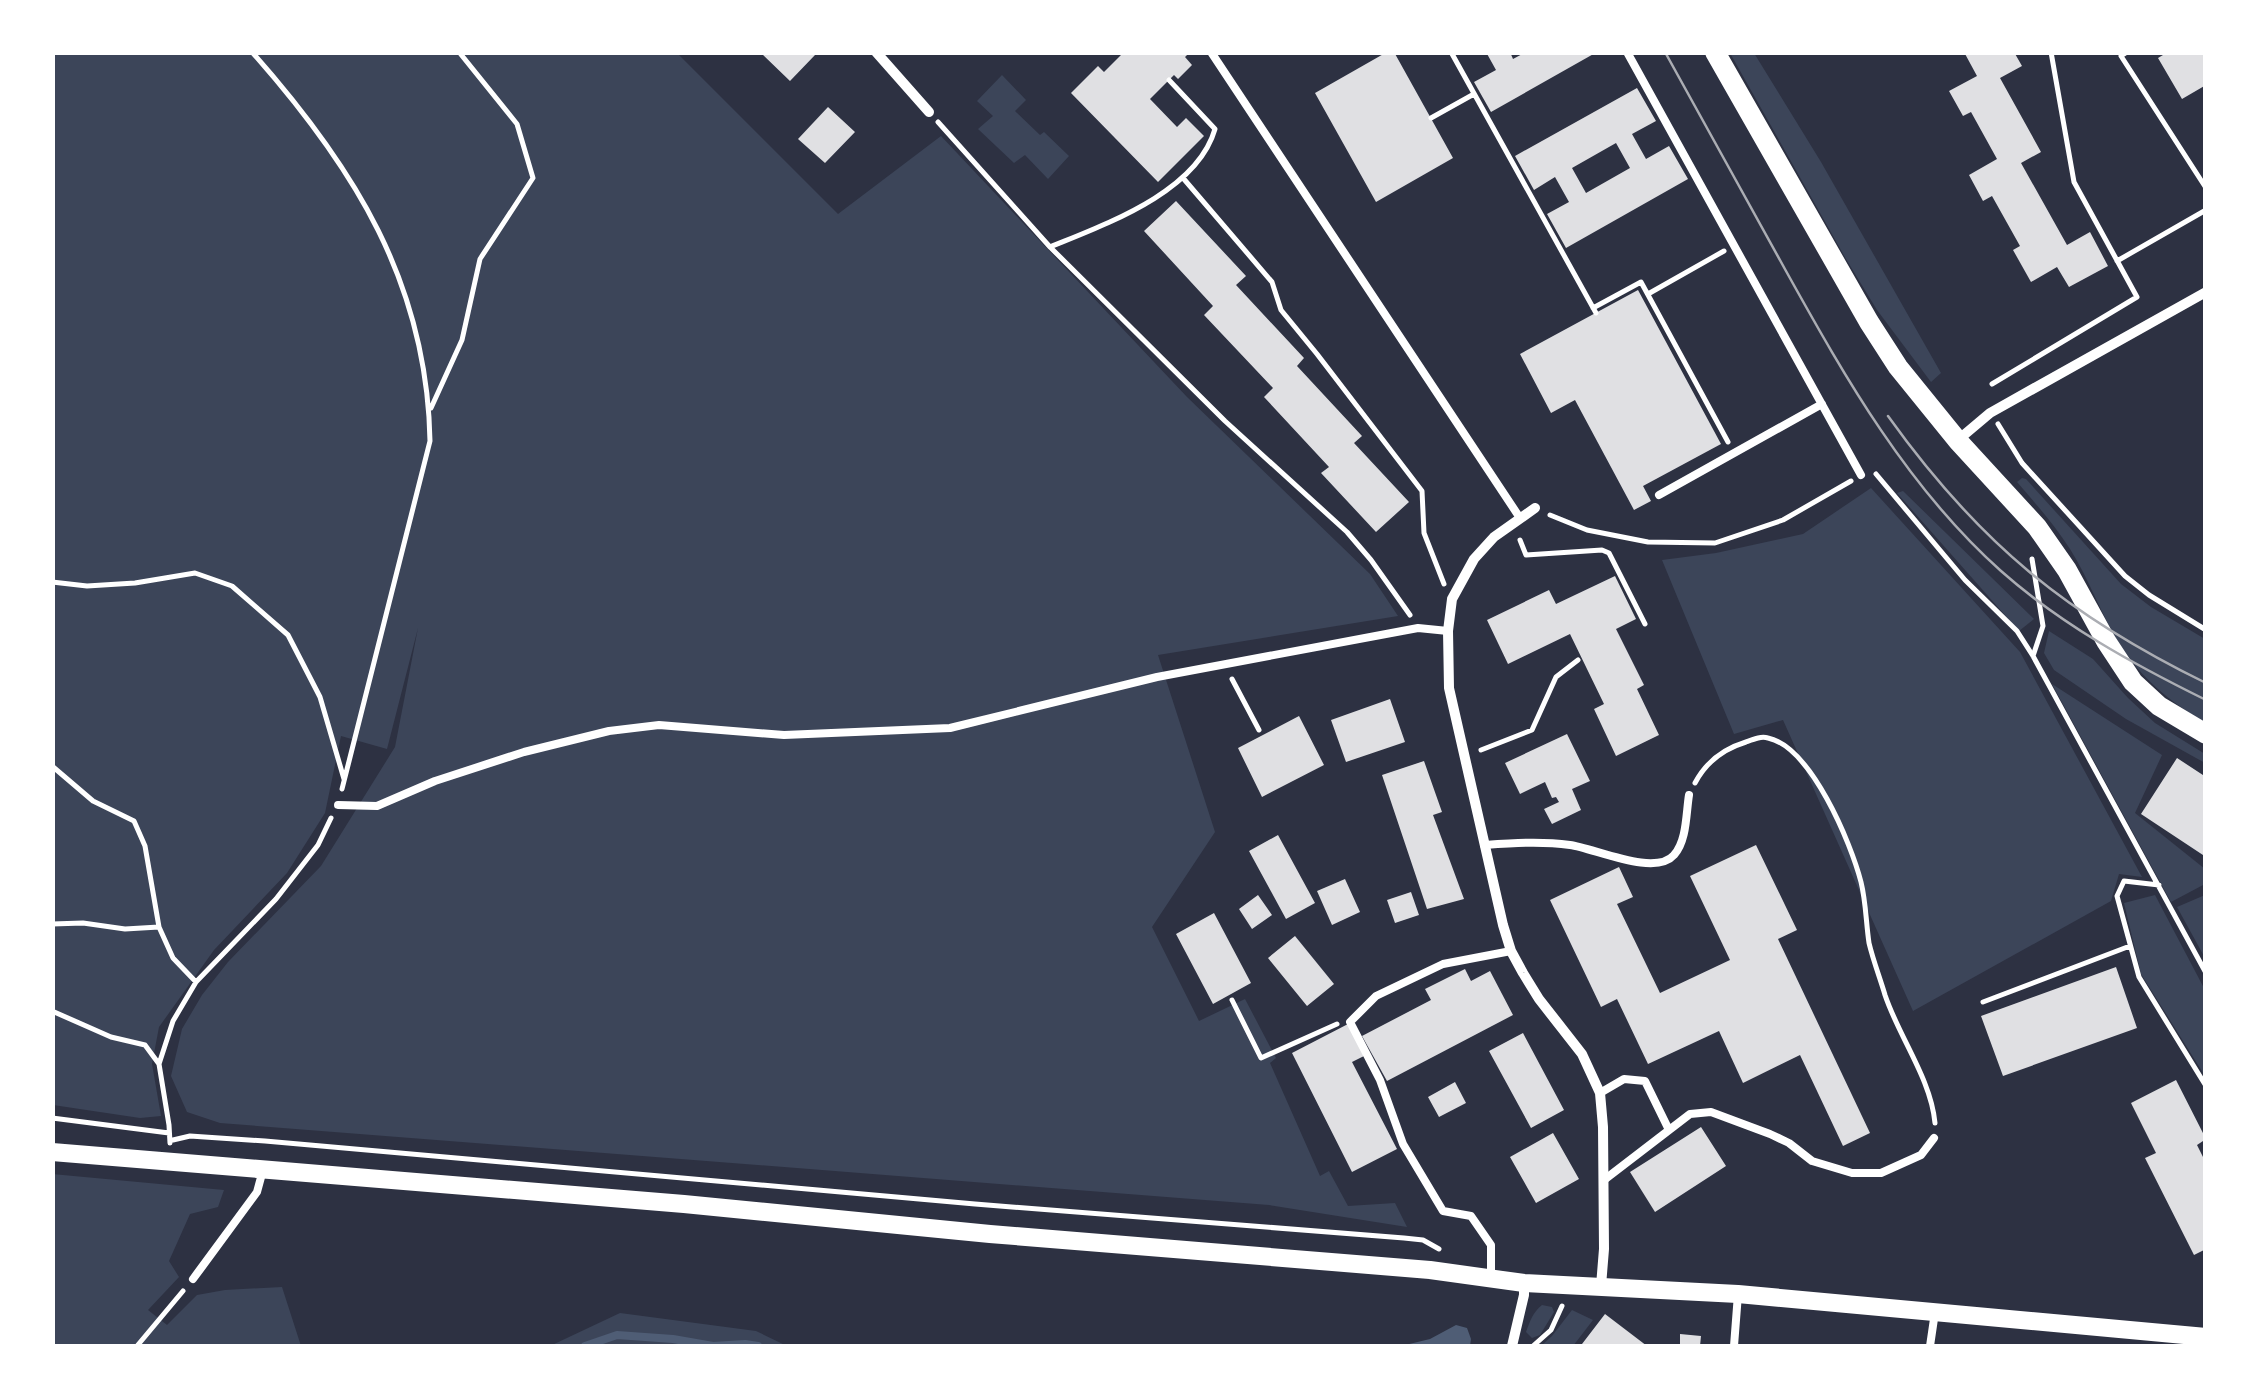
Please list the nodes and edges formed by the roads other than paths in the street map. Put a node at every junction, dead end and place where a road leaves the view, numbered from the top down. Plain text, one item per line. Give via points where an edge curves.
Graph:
1 (876, 52) edge
2 (1211, 52) edge
3 (1627, 52) edge
4 (1715, 52) edge
5 (929, 112) road end
6 (2206, 292) edge
7 (1822, 404) junction
8 (1958, 440) junction
9 (1861, 475) road end
10 (1659, 495) dead end
11 (1535, 508) road end
12 (1517, 520) junction
13 (1448, 630) junction
14 (2206, 734) edge
15 (1688, 795) road end
16 (338, 805) road end
17 (1484, 845) junction
18 (1511, 950) junction
19 (1600, 1093) junction
20 (1669, 1130) junction
21 (1934, 1138) road end
22 (52, 1152) edge
23 (263, 1170) junction
24 (1604, 1180) junction
25 (193, 1279) road end
26 (1491, 1279) junction
27 (1524, 1284) junction
28 (1600, 1286) junction
29 (1738, 1294) junction
30 (1936, 1312) junction
31 (2206, 1336) edge
32 (2162, 1340) edge
33 (1512, 1346) edge
34 (1734, 1346) edge
35 (1930, 1346) edge

1 - 5 street
2 - 12 lane
3 - 7 lane
4 - 8 main road via 1869,322
6 - 8 street via 1990,414
7 - 9 lane
7 - 10 lane
8 - 14 main road via 2038,527 2133,682
11 - 12 street
12 - 13 street via 1474,559 1452,599
13 - 16 lane via 1418,628 1157,677 950,728 784,735 659,725 609,731 524,752 376,806
13 - 17 street via 1449,688
15 - 17 lane via 1681,843 1662,863 1572,845
17 - 18 street
18 - 19 street via 1538,999 1582,1054
18 - 26 lane via 1443,964 1376,996 1350,1022 1402,1144 1443,1211 1472,1216 1491,1245
19 - 20 lane via 1624,1079 1645,1081
19 - 24 street
20 - 21 lane via 1690,1114 1712,1112 1852,1173 1881,1173 1921,1155
20 - 24 lane
22 - 23 street
23 - 25 lane via 257,1192
23 - 26 street
24 - 28 street
26 - 27 street
27 - 28 street
27 - 33 street
28 - 29 street
29 - 30 street
29 - 34 lane
30 - 32 street
30 - 35 lane
31 - 32 street

